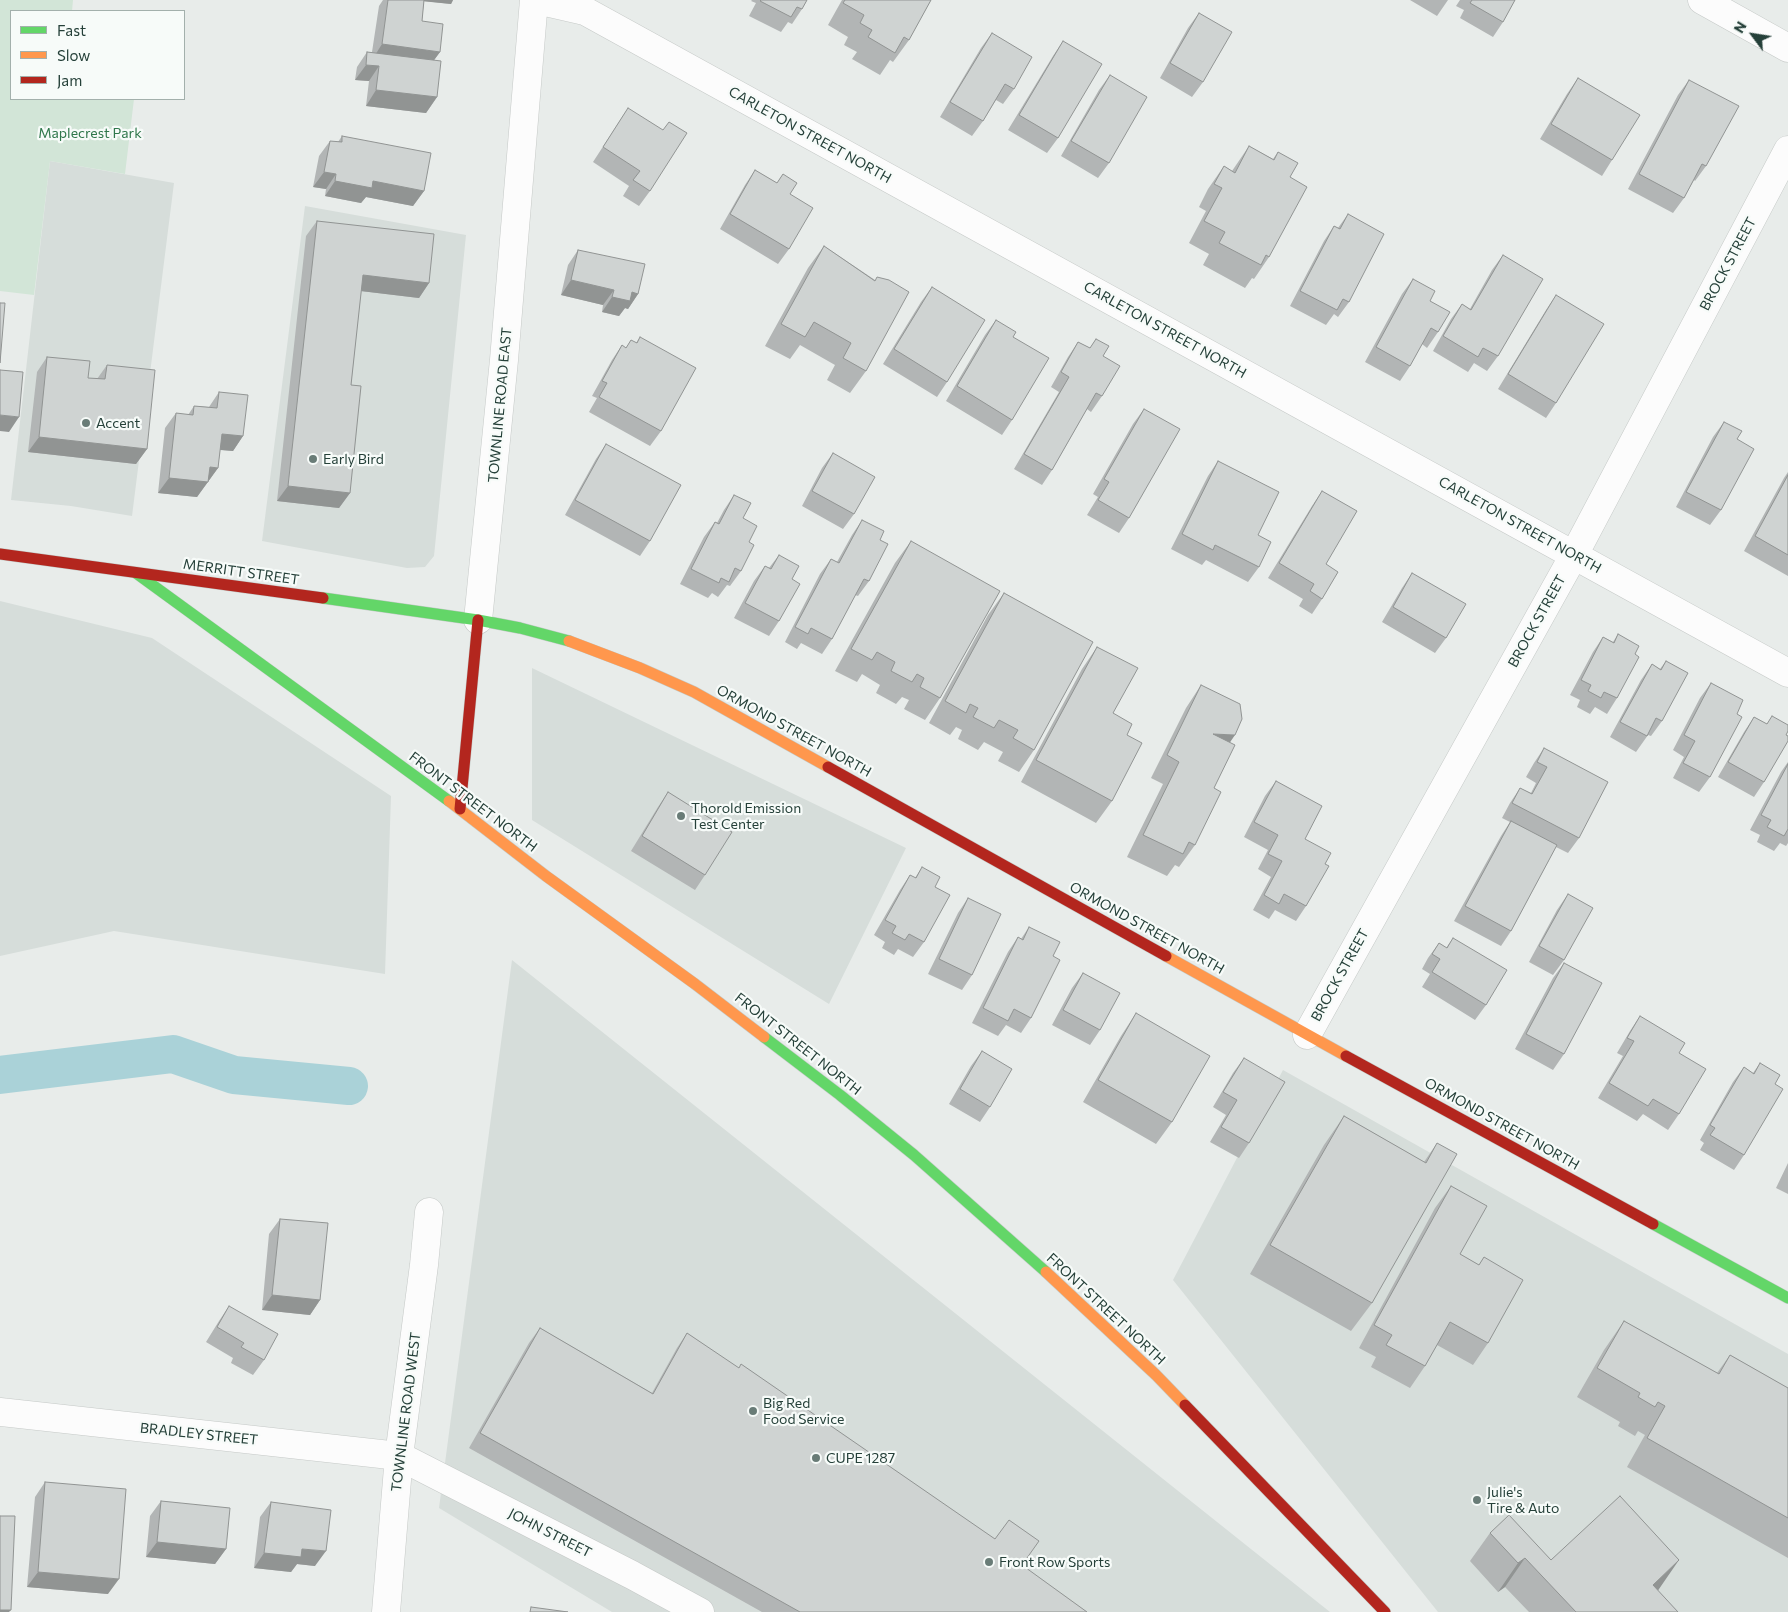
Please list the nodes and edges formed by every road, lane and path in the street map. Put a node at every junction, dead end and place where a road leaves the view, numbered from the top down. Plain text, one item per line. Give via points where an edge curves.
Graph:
1 (535, 0) edge
2 (1702, 0) edge
3 (1788, 48) edge
4 (1788, 150) edge
5 (0, 554) edge
6 (1574, 555) junction
7 (132, 571) junction
8 (478, 620) junction
9 (1788, 673) edge
10 (460, 808) junction
11 (1307, 1035) junction
12 (429, 1212) dead end
13 (1788, 1298) edge
14 (0, 1412) edge
15 (399, 1456) junction
16 (1383, 1611) edge
17 (386, 1612) edge
18 (700, 1612) edge

1 - 6 street, CARLETON STREET NORTH via 585,11
1 - 8 street, TOWNLINE ROAD EAST
2 - 3 street
4 - 6 street, BROCK STREET
5 - 7 main road, MERRITT STREET
6 - 9 street, CARLETON STREET NORTH
6 - 11 street, BROCK STREET
7 - 8 main road, MERRITT STREET
7 - 10 main road, FRONT STREET NORTH
8 - 10 main road, TOWNLINE ROAD EAST
8 - 11 main road, ORMOND STREET NORTH via 563,639 694,692
10 - 16 main road, FRONT STREET NORTH via 546,876 695,984 914,1155 1156,1375
11 - 13 main road, ORMOND STREET NORTH
12 - 15 street, TOWNLINE ROAD WEST
14 - 15 street, BRADLEY STREET
15 - 17 street, TOWNLINE ROAD WEST
15 - 18 street, JOHN STREET

